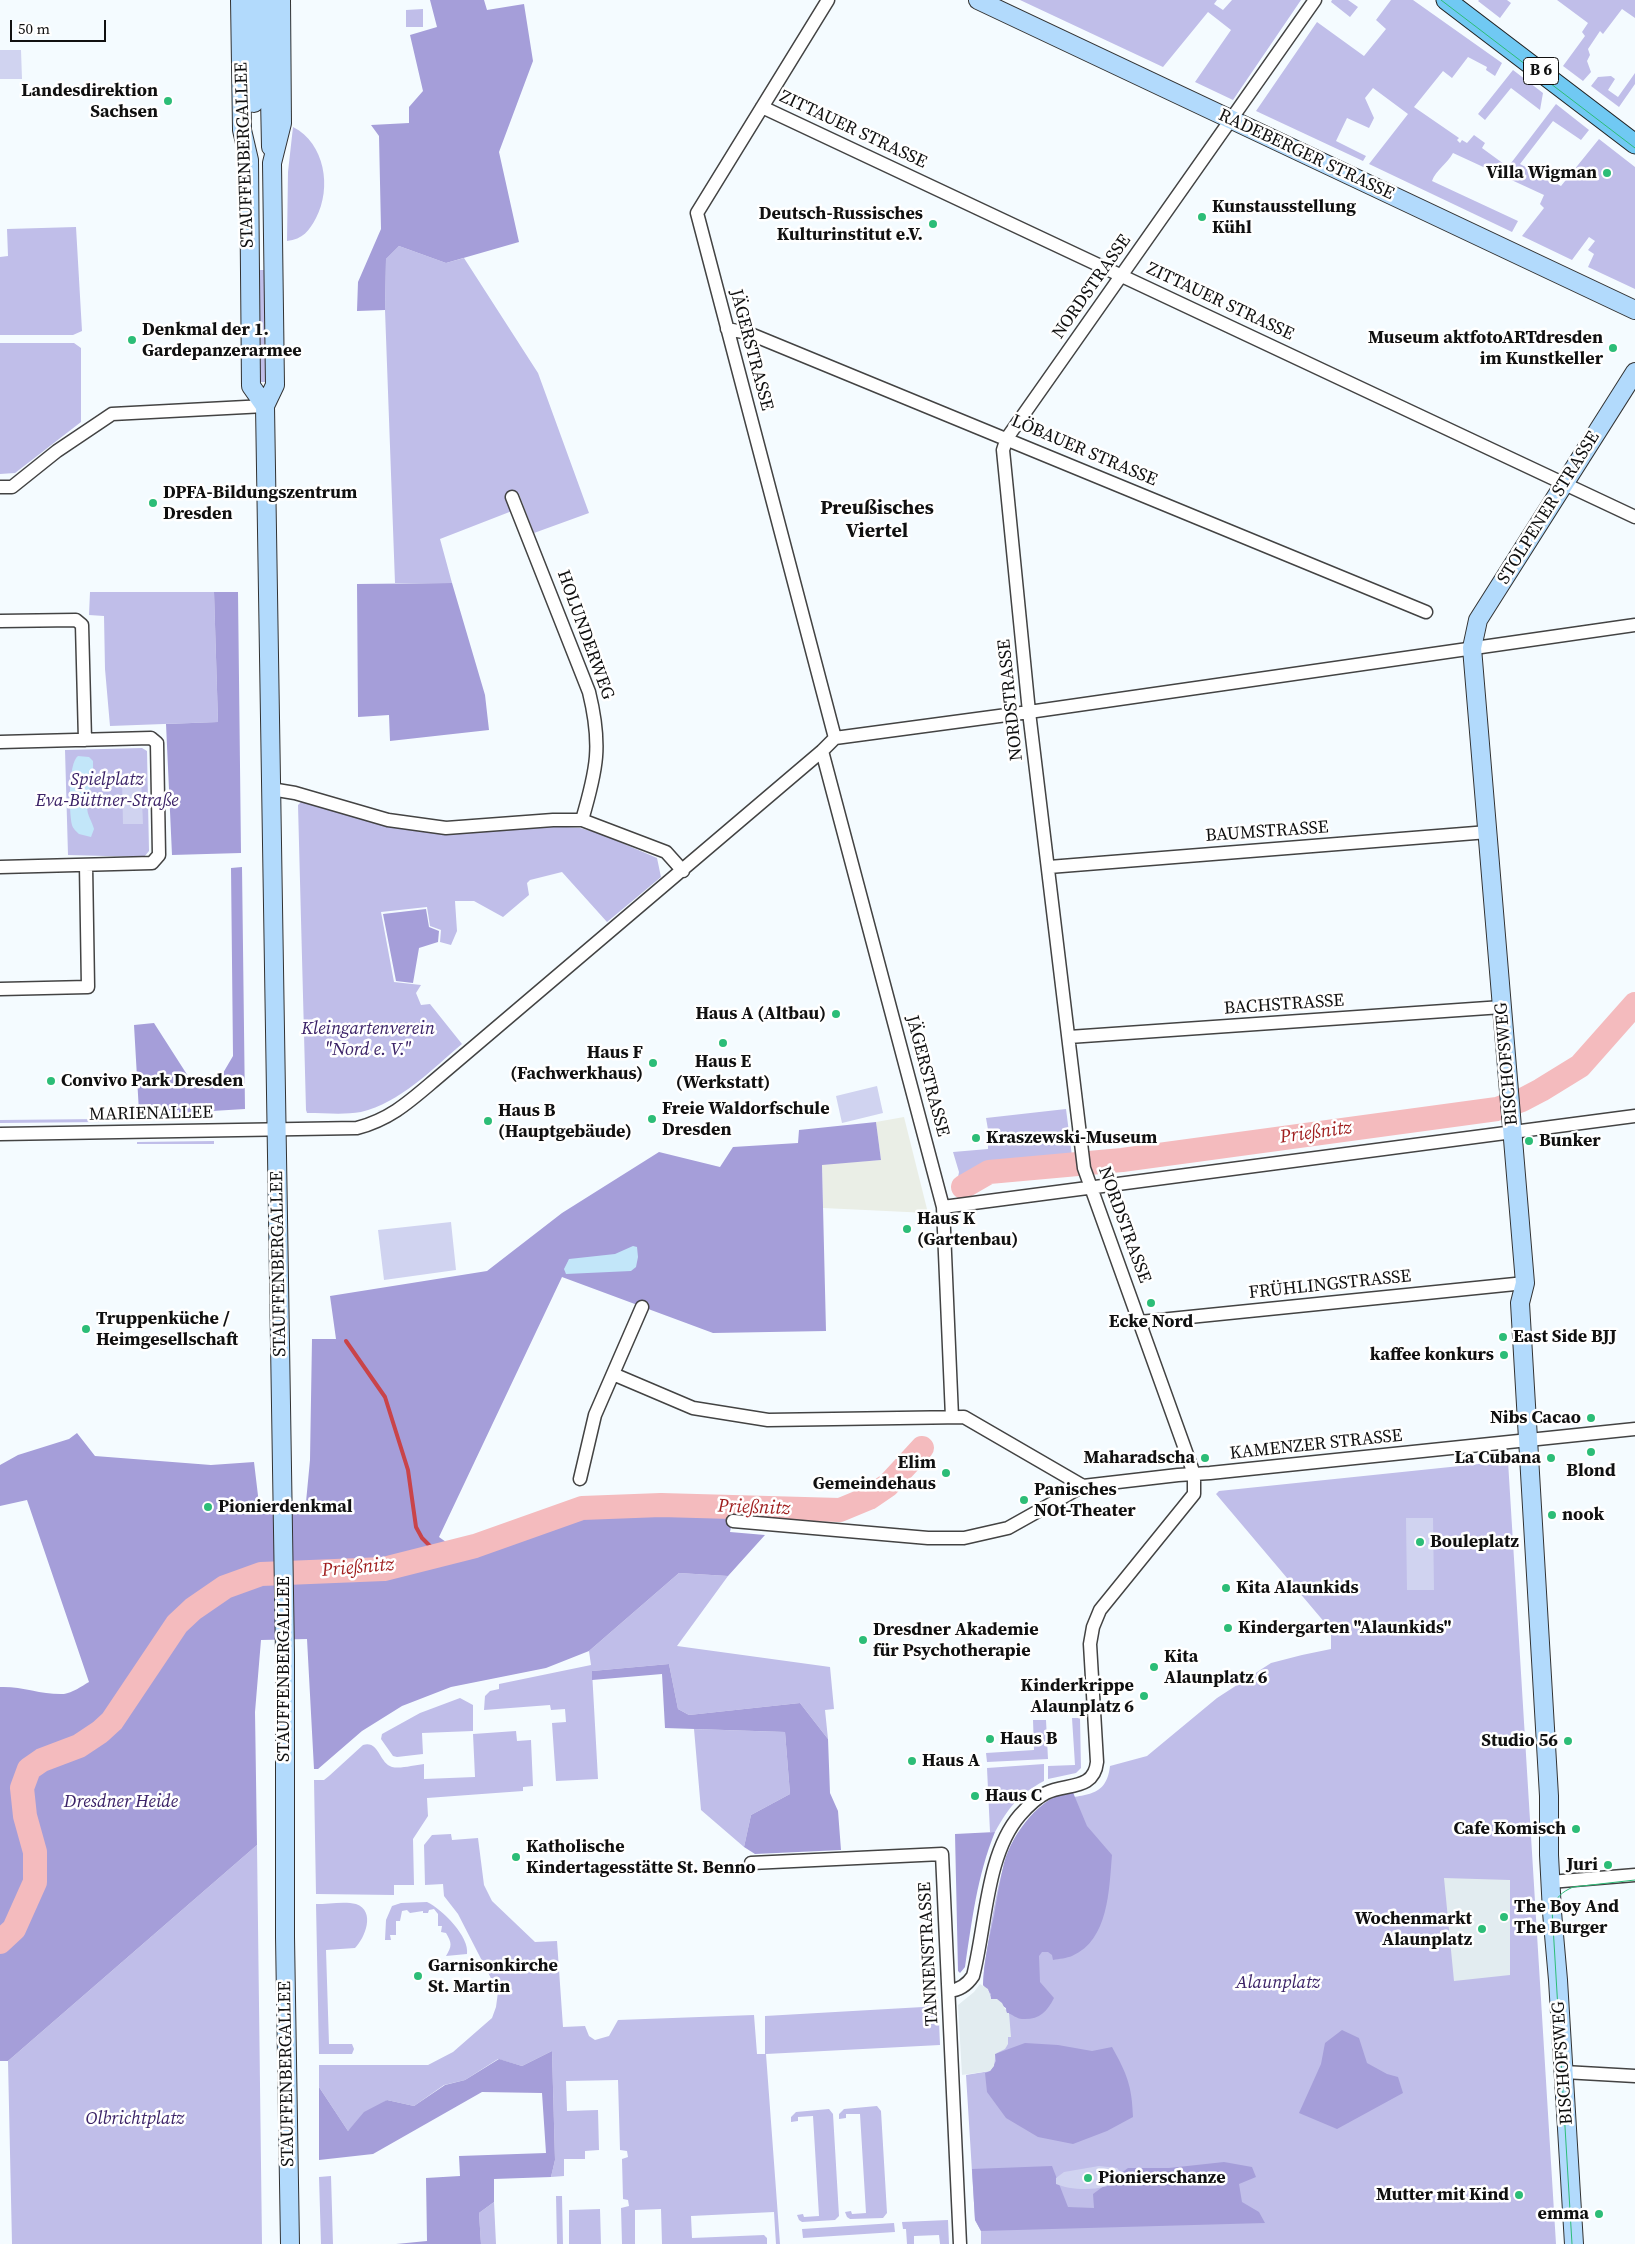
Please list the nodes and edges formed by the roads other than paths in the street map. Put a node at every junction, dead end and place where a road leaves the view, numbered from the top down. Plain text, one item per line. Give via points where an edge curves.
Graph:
1 (240, 0) edge
2 (253, 0) edge
3 (268, 0) edge
4 (280, 0) edge
5 (828, 0) edge
6 (978, 0) edge
7 (1315, 0) edge
8 (1446, 0) edge
9 (762, 106) junction
10 (1231, 120) junction
11 (1635, 144) edge
12 (250, 160) junction
13 (272, 163) junction
14 (1122, 276) junction
15 (1635, 310) edge
16 (727, 329) junction
17 (1635, 372) edge
18 (264, 406) junction
19 (1008, 438) junction
20 (1564, 484) junction
21 (0, 487) edge
22 (512, 497) dead end
23 (1635, 517) edge
24 (1426, 612) dead end
25 (0, 621) edge
26 (1635, 625) edge
27 (1472, 648) junction
28 (1029, 712) junction
29 (835, 738) junction
30 (85, 740) junction
31 (0, 742) edge
32 (822, 751) junction
33 (271, 789) junction
34 (582, 820) junction
35 (1488, 832) junction
36 (86, 866) junction
37 (1049, 866) junction
38 (0, 867) edge
39 (683, 871) junction
40 (0, 989) edge
41 (1502, 1007) junction
42 (1069, 1037) junction
43 (1635, 1116) edge
44 (277, 1129) junction
45 (1513, 1133) junction
46 (0, 1134) edge
47 (1091, 1187) junction
48 (944, 1207) junction
49 (1525, 1283) junction
50 (642, 1308) dead end
51 (1140, 1322) junction
52 (613, 1374) junction
53 (952, 1416) junction
54 (1635, 1429) edge
55 (1527, 1440) junction
56 (1194, 1474) junction
57 (580, 1479) dead end
58 (1083, 1486) junction
59 (733, 1521) dead end
60 (751, 1863) dead end
61 (1635, 1875) edge
62 (1550, 1882) junction
63 (949, 1991) junction
64 (1564, 2072) junction
65 (1635, 2076) edge
66 (290, 2244) edge
67 (960, 2244) edge
68 (1574, 2244) edge

1 - 12 main road, STAUFFENBERGALLEE via 242,130
2 - 12 main road via 254,129
3 - 13 main road
4 - 13 main road, STAUFFENBERGALLEE via 282,123
5 - 9 street, JÄGERSTRASSE
6 - 10 main road, RADEBERGER STRASSE
7 - 10 street, NORDSTRASSE
8 - 11 main road, B 6
9 - 14 street, ZITTAUER STRASSE
9 - 16 street, JÄGERSTRASSE via 697,213
10 - 14 street, NORDSTRASSE
10 - 15 main road, RADEBERGER STRASSE
12 - 18 main road, STAUFFENBERGALLEE via 251,386
13 - 18 main road, STAUFFENBERGALLEE via 275,385
14 - 19 street, NORDSTRASSE
14 - 20 street, ZITTAUER STRASSE
16 - 19 street, LÖBAUER STRASSE via 748,333
16 - 29 street, JÄGERSTRASSE
17 - 20 main road, STOLPENER STRASSE
18 - 21 street via 112,414 57,451 12,487
18 - 33 main road, STAUFFENBERGALLEE
19 - 24 street, LÖBAUER STRASSE
19 - 28 street, NORDSTRASSE via 1003,450
20 - 23 street, ZITTAUER STRASSE
20 - 27 main road, STOLPENER STRASSE via 1478,620
22 - 34 street, HOLUNDERWEG via 590,692 596,719 595,773
25 - 30 street via 76,620 82,625
26 - 27 street
27 - 28 street
27 - 35 main road, BISCHOFSWEG
28 - 29 street
28 - 37 street, NORDSTRASSE
29 - 32 street, MARIENALLEE
30 - 31 street
30 - 36 street via 151,738 156,742 159,856 152,864
32 - 39 street, MARIENALLEE
32 - 48 street, JÄGERSTRASSE
33 - 34 street via 388,820 446,828
33 - 44 main road, STAUFFENBERGALLEE
34 - 39 street via 666,852
35 - 37 street, BAUMSTRASSE
35 - 41 main road, BISCHOFSWEG
36 - 38 street
36 - 40 street via 88,987
37 - 42 street, NORDSTRASSE
39 - 44 street, MARIENALLEE via 395,1113 357,1128
41 - 42 street, BACHSTRASSE
41 - 45 main road, BISCHOFSWEG
42 - 47 street, NORDSTRASSE via 1083,1162
43 - 45 street
44 - 46 street, MARIENALLEE
44 - 66 main road, STAUFFENBERGALLEE
45 - 47 street
45 - 49 main road, BISCHOFSWEG
47 - 48 street
47 - 51 street, NORDSTRASSE
48 - 53 street, JÄGERSTRASSE
49 - 51 street, FRÜHLINGSTRASSE
49 - 55 main road, BISCHOFSWEG via 1520,1303
50 - 52 street
51 - 56 street, NORDSTRASSE
52 - 53 street via 693,1408 768,1420
52 - 57 street via 595,1415
53 - 58 street via 964,1417
54 - 55 street, KAMENZER STRASSE
55 - 56 street, KAMENZER STRASSE
55 - 62 main road, BISCHOFSWEG via 1549,1796
56 - 58 street, KAMENZER STRASSE
56 - 63 street via 1194,1494 1104,1605 1093,1627 1090,1644 1097,1762 1093,1775 1082,1785 1057,1789 1034,1800 1009,1830 996,1857 980,1953 973,1976 967,1984
58 - 59 street via 1008,1528 964,1538 934,1539
60 - 63 street, TANNENSTRASSE via 942,1854
61 - 62 street
62 - 64 main road, BISCHOFSWEG
63 - 67 street, TANNENSTRASSE
64 - 65 street
64 - 68 main road, BISCHOFSWEG

